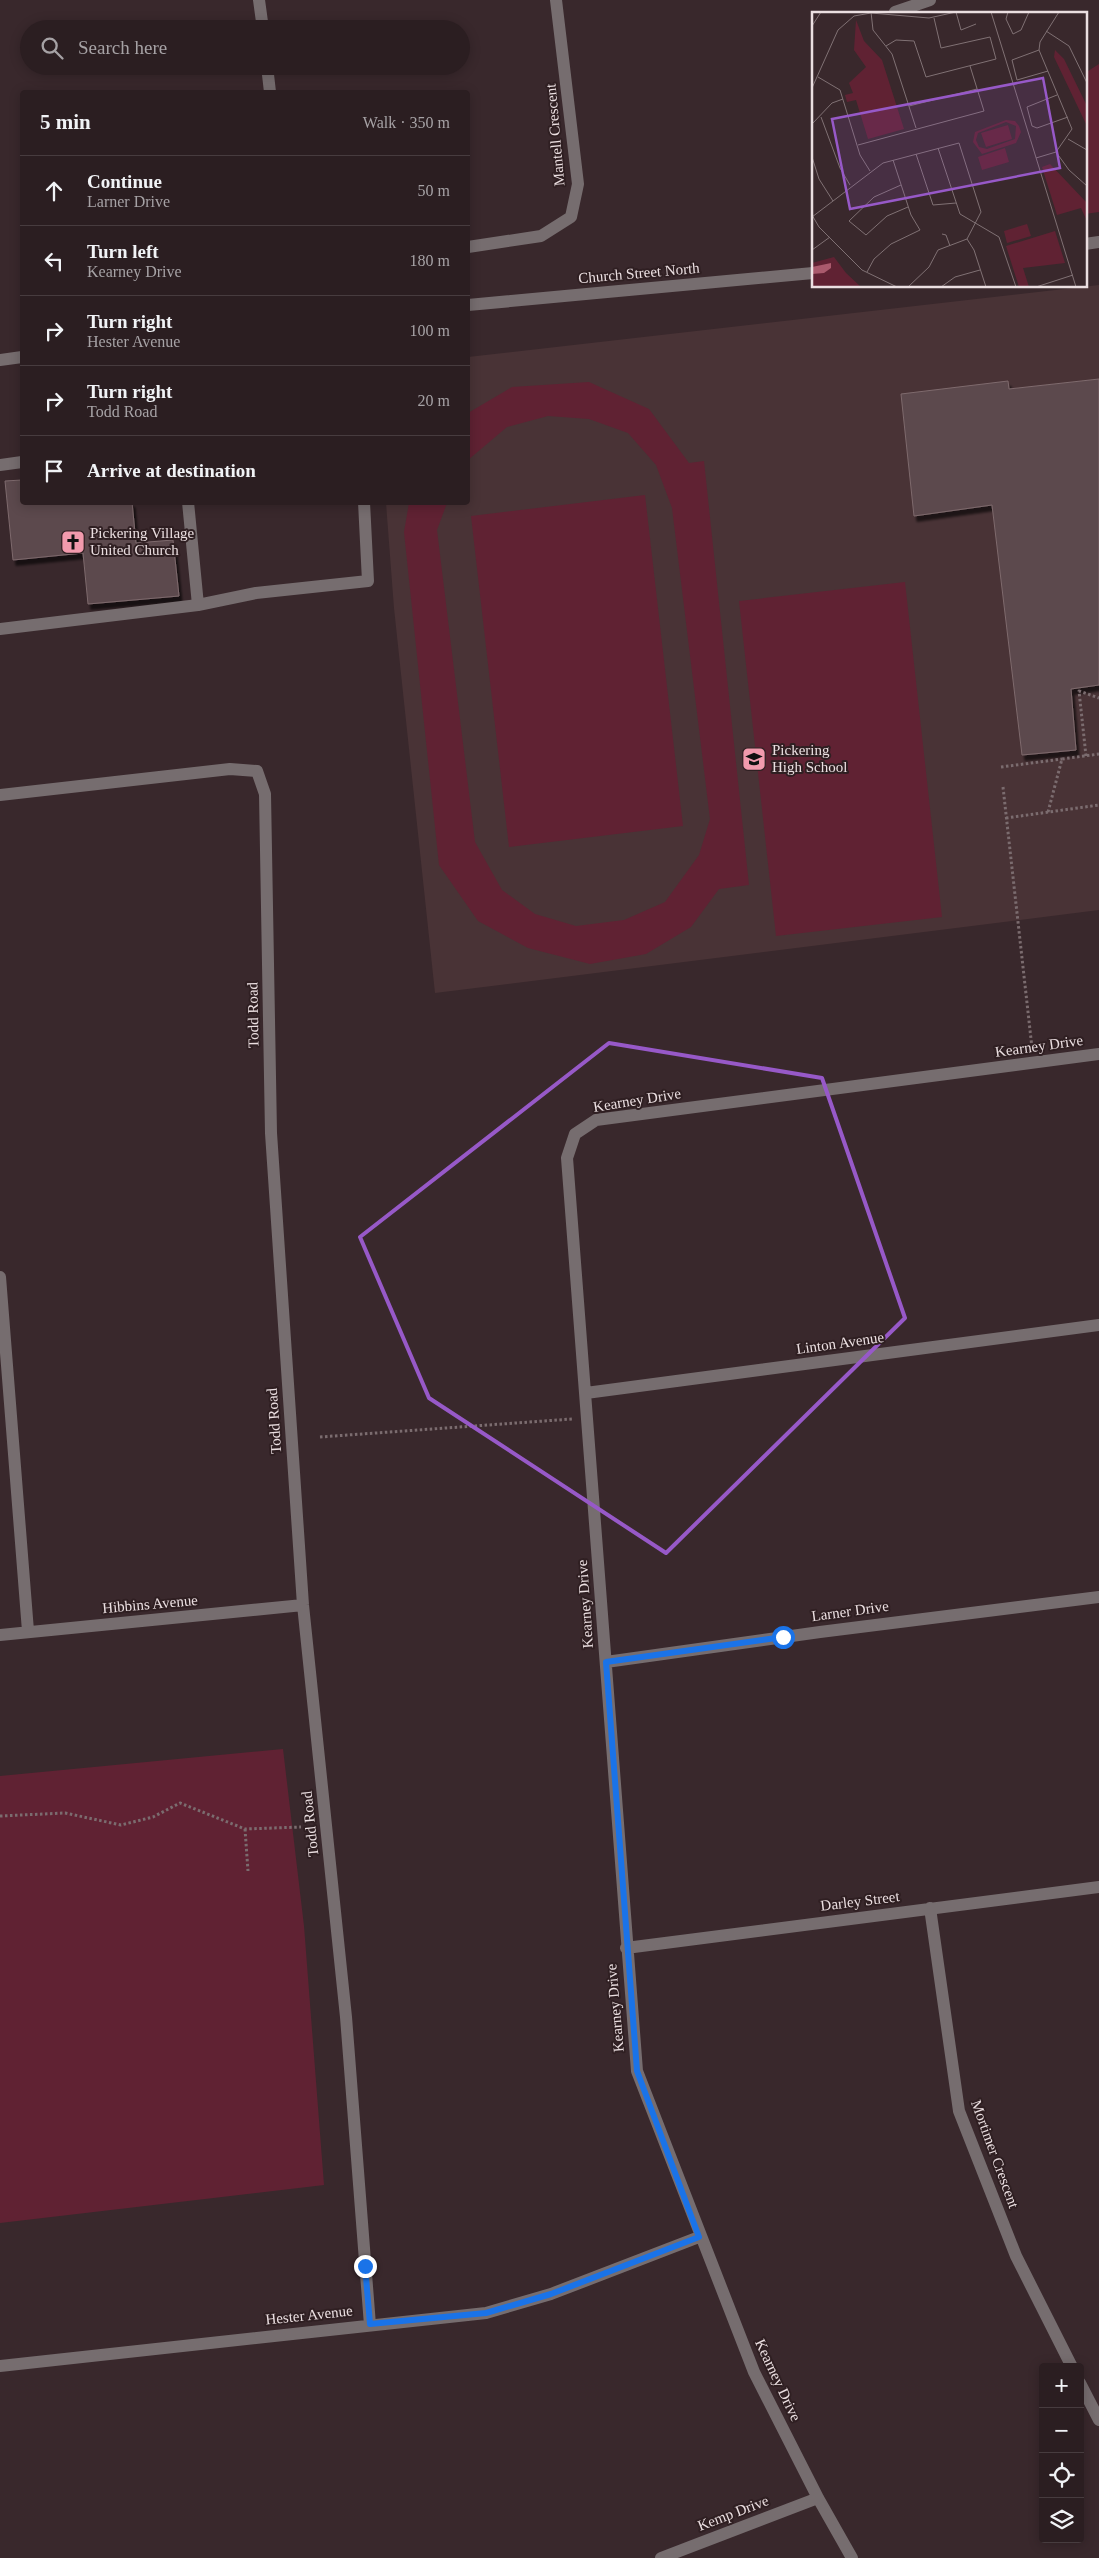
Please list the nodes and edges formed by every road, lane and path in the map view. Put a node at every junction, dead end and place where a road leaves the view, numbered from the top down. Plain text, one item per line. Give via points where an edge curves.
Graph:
1 (259, 0) edge
2 (556, 0) edge
3 (888, 0) edge
4 (930, 0) edge
5 (894, 12) edge
6 (898, 12) edge
7 (262, 20) edge
8 (268, 75) edge
9 (270, 90) edge
10 (1099, 242) edge
11 (1086, 244) edge
12 (470, 247) edge
13 (812, 273) edge
14 (470, 305) edge
15 (20, 357) edge
16 (0, 360) edge
17 (20, 462) edge
18 (0, 465) edge
19 (188, 505) edge
20 (364, 505) edge
21 (198, 605) junction
22 (0, 629) edge
23 (1099, 698) edge
24 (1099, 754) edge
25 (1086, 756) junction
26 (1062, 759) junction
27 (1001, 767) dead end
28 (1003, 787) dead end
29 (0, 795) edge
30 (1099, 805) edge
31 (1048, 812) junction
32 (1006, 818) junction
33 (1099, 1054) edge
34 (1033, 1063) junction
35 (0, 1277) edge
36 (1099, 1325) edge
37 (586, 1393) junction
38 (587, 1417) junction
39 (320, 1437) dead end
40 (1099, 1597) edge
41 (303, 1605) junction
42 (28, 1631) junction
43 (0, 1635) edge
44 (606, 1662) junction
45 (0, 1816) edge
46 (302, 1827) dead end
47 (245, 1829) junction
48 (248, 1871) dead end
49 (1099, 1886) edge
50 (930, 1908) junction
51 (626, 1948) junction
52 (699, 2237) junction
53 (370, 2324) junction
54 (1070, 2363) edge
55 (0, 2366) edge
56 (1084, 2391) edge
57 (1099, 2420) edge
58 (818, 2498) junction
59 (661, 2558) edge
60 (852, 2558) edge

1 - 7 street
2 - 12 street, Mantell Crescent via 578,184 571,217 541,236
3 - 5 street
4 - 6 street
8 - 9 street
10 - 11 street
13 - 14 street, Church Street North
15 - 16 street
17 - 18 street
19 - 21 street
20 - 21 street via 368,581 256,592
21 - 22 street
23 - 25 path via 1079,691
24 - 25 path
25 - 26 path
26 - 27 path
26 - 31 path
28 - 32 path
29 - 41 street, Todd Road via 230,769 257,771 265,794 271,1133
30 - 31 path
31 - 32 path
32 - 34 path
33 - 34 street, Kearney Drive
34 - 37 street, Kearney Drive via 596,1120 576,1134 567,1158
35 - 42 street
36 - 37 street, Linton Avenue
37 - 38 street, Kearney Drive
38 - 39 path
38 - 44 street, Kearney Drive
40 - 44 street, Larner Drive
41 - 42 street, Hibbins Avenue
41 - 53 street, Todd Road via 345,2008
42 - 43 street, Hibbins Avenue
44 - 51 street, Kearney Drive
45 - 47 path via 65,1813 121,1825 152,1817 180,1803
46 - 47 path
47 - 48 path
49 - 50 street, Darley Street
50 - 51 street, Darley Street
50 - 54 street, Mortimer Crescent via 959,2111 1016,2256
51 - 52 street, Kearney Drive via 637,2071
52 - 53 street, Hester Avenue via 551,2294 486,2313
52 - 58 street, Kearney Drive via 712,2260 754,2372
53 - 55 street, Hester Avenue
56 - 57 street
58 - 59 street, Kemp Drive
58 - 60 street, Kearney Drive

